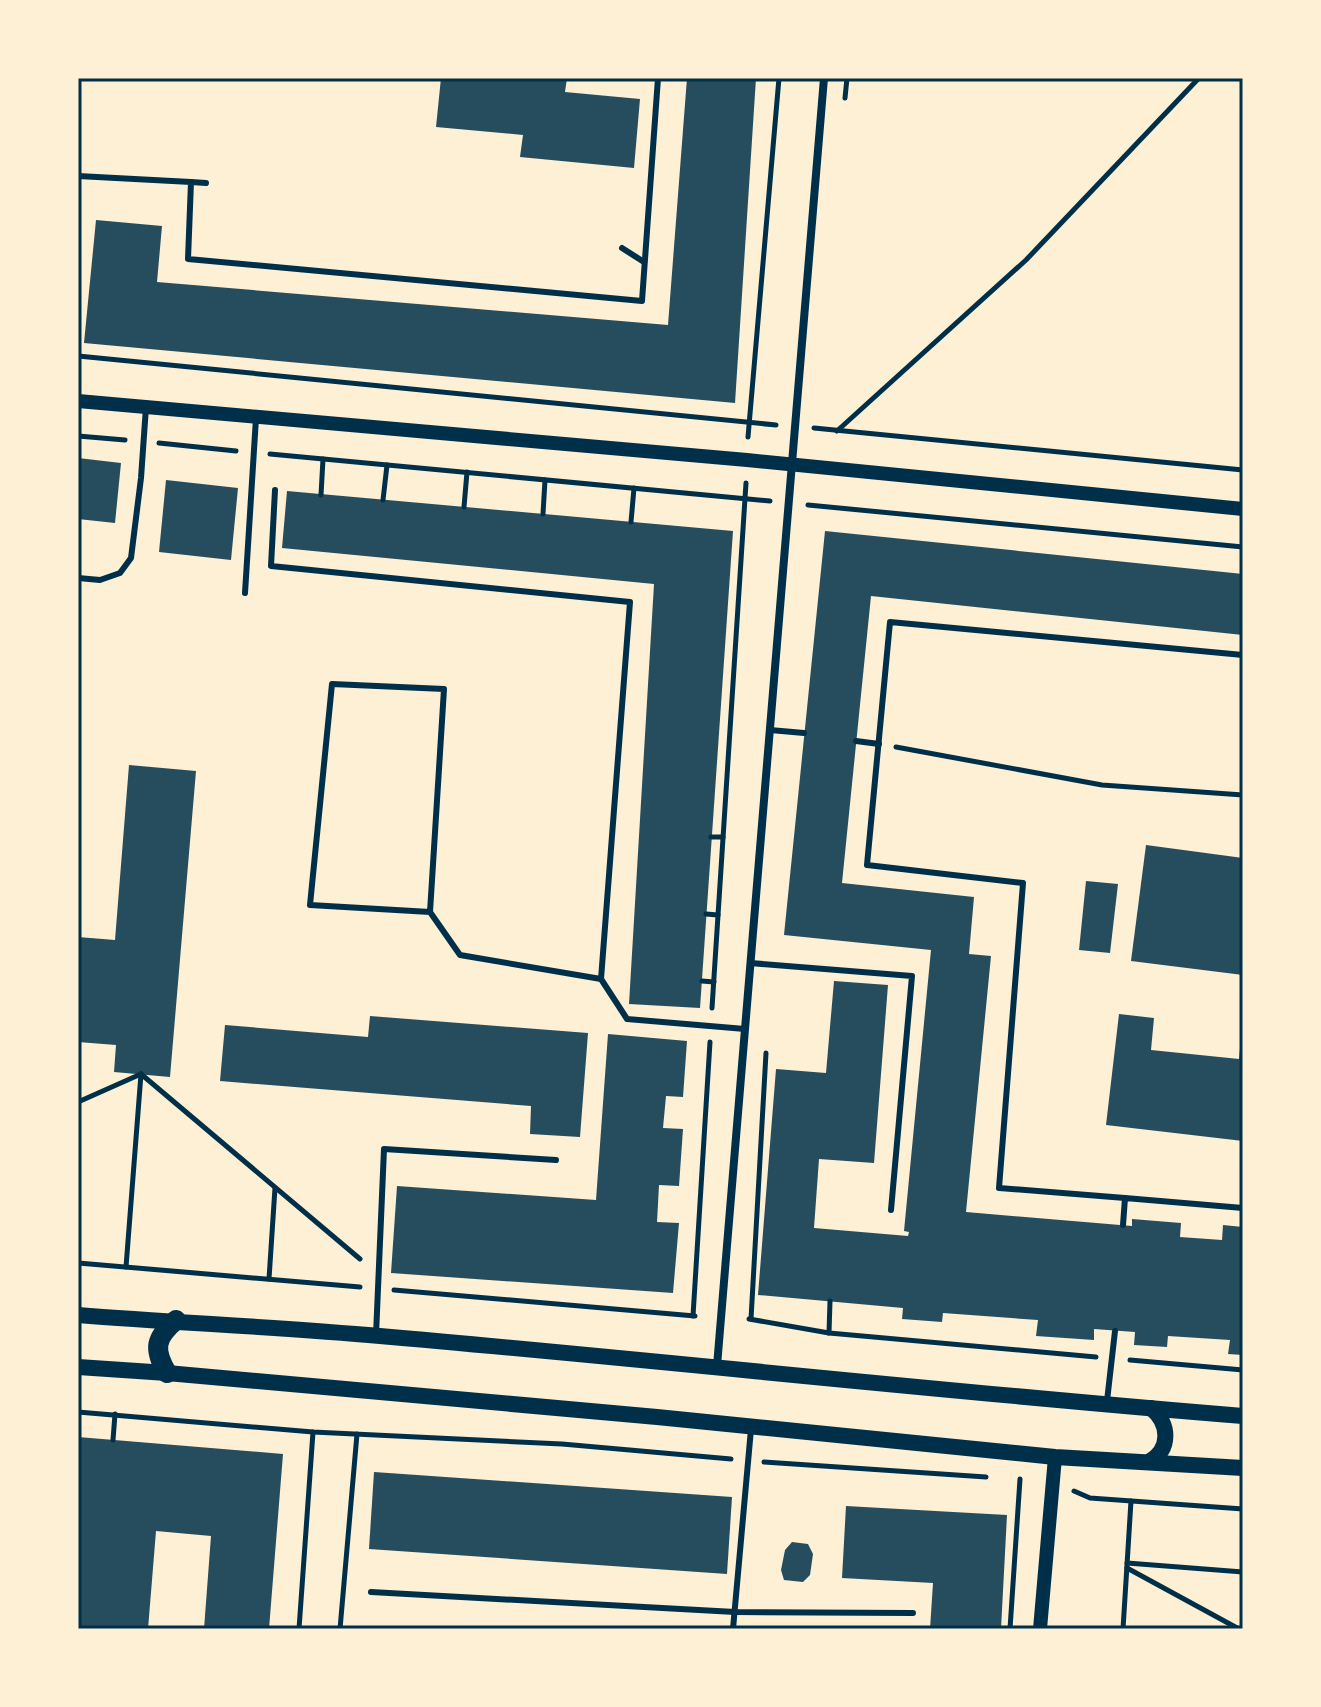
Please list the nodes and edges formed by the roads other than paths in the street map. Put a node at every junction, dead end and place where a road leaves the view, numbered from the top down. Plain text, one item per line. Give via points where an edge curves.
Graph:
1 (658, 78) edge
2 (824, 78) edge
3 (78, 176) edge
4 (191, 182) junction
5 (206, 183) dead end
6 (622, 248) dead end
7 (644, 262) junction
8 (78, 401) edge
9 (146, 407) junction
10 (256, 418) junction
11 (792, 464) junction
12 (275, 490) dead end
13 (1243, 509) edge
14 (78, 578) edge
15 (245, 593) dead end
16 (1243, 655) edge
17 (770, 730) junction
18 (804, 733) dead end
19 (856, 741) dead end
20 (879, 744) junction
21 (430, 912) junction
22 (750, 963) junction
23 (601, 979) junction
24 (745, 1029) junction
25 (556, 1160) dead end
26 (1125, 1198) junction
27 (1243, 1208) edge
28 (891, 1210) dead end
29 (1123, 1225) dead end
30 (78, 1315) edge
31 (176, 1320) junction
32 (1115, 1331) dead end
33 (376, 1335) junction
34 (717, 1366) junction
35 (78, 1367) edge
36 (167, 1373) junction
37 (1107, 1405) junction
38 (1151, 1408) junction
39 (1243, 1416) edge
40 (751, 1427) junction
41 (1055, 1457) junction
42 (1149, 1462) junction
43 (1243, 1468) edge
44 (371, 1592) dead end
45 (735, 1612) junction
46 (913, 1613) dead end
47 (733, 1629) edge
48 (1040, 1629) edge

1 - 7 lane
2 - 11 street
3 - 4 lane
4 - 5 lane
4 - 7 lane via 188,259 642,301
6 - 7 lane
8 - 9 street
9 - 10 street
9 - 14 lane via 131,558 120,573 100,580
10 - 11 street
10 - 15 lane
11 - 13 street
11 - 17 street
12 - 23 lane via 271,566 630,602
16 - 20 lane via 890,622
17 - 18 lane
17 - 22 street
19 - 20 lane
20 - 26 lane via 867,865 1023,883 999,1188
21 - 21 lane via 310,905 332,684 444,689
21 - 23 lane via 460,955
22 - 24 street
22 - 28 lane via 912,976
23 - 24 lane via 627,1019
24 - 34 street
25 - 33 lane via 384,1149
26 - 27 lane
26 - 29 lane
30 - 31 main road
31 - 33 main road
31 - 36 main road via 162,1332 158,1347
32 - 37 lane
33 - 34 main road
34 - 37 main road
35 - 36 main road
36 - 40 main road
37 - 38 main road
38 - 39 main road
38 - 42 main road via 1160,1416 1165,1436 1159,1456
40 - 41 main road
40 - 45 lane
41 - 42 main road
41 - 48 street
42 - 43 main road
44 - 45 lane
45 - 46 lane
45 - 47 lane

